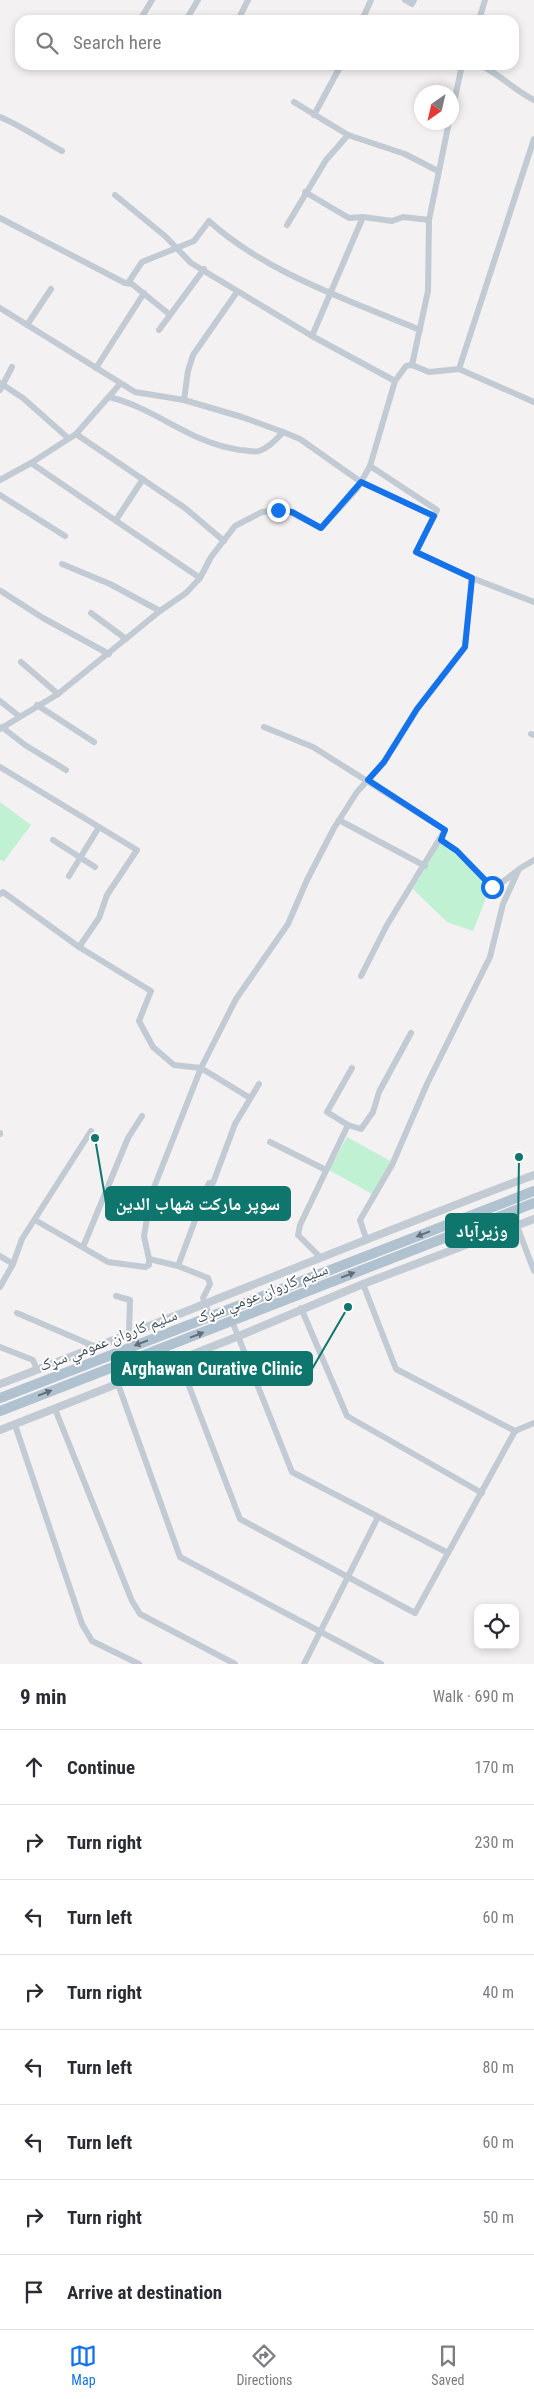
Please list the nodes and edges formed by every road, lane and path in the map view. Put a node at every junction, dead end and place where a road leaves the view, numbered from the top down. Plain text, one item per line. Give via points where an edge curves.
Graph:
1 (152, 0) edge
2 (198, 0) edge
3 (248, 0) edge
4 (372, 0) edge
5 (405, 0) edge
6 (414, 0) edge
7 (485, 0) edge
8 (143, 15) edge
9 (189, 15) edge
10 (240, 15) edge
11 (364, 15) edge
12 (480, 15) edge
13 (338, 70) edge
14 (461, 70) edge
15 (490, 70) edge
16 (458, 85) edge
17 (534, 100) edge
18 (294, 102) dead end
19 (314, 115) junction
20 (0, 117) edge
21 (447, 130) edge
22 (348, 136) junction
23 (534, 138) edge
24 (62, 151) dead end
25 (438, 171) junction
26 (306, 192) junction
27 (115, 195) dead end
28 (363, 217) junction
29 (0, 218) edge
30 (429, 220) junction
31 (287, 224) dead end
32 (174, 247) junction
33 (204, 269) junction
34 (128, 283) junction
35 (51, 288) dead end
36 (237, 292) junction
37 (144, 293) junction
38 (332, 293) junction
39 (0, 308) edge
40 (169, 314) junction
41 (27, 325) junction
42 (158, 330) dead end
43 (420, 330) junction
44 (312, 336) junction
45 (412, 365) junction
46 (12, 367) dead end
47 (96, 368) junction
48 (459, 369) junction
49 (395, 381) junction
50 (120, 384) junction
51 (1, 386) edge
52 (109, 397) junction
53 (184, 400) junction
54 (534, 402) edge
55 (283, 432) junction
56 (76, 434) junction
57 (68, 438) junction
58 (31, 464) junction
59 (370, 466) junction
60 (0, 478) edge
61 (143, 479) junction
62 (361, 482) junction
63 (0, 495) edge
64 (434, 516) junction
65 (116, 520) junction
66 (65, 536) dead end
67 (224, 541) junction
68 (62, 564) dead end
69 (200, 578) junction
70 (472, 578) junction
71 (0, 591) edge
72 (534, 602) edge
73 (160, 611) junction
74 (91, 613) dead end
75 (126, 639) junction
76 (109, 654) junction
77 (21, 662) dead end
78 (58, 694) junction
79 (0, 701) edge
80 (37, 705) junction
81 (19, 716) junction
82 (264, 726) dead end
83 (1, 728) edge
84 (94, 742) dead end
85 (0, 767) edge
86 (66, 770) dead end
87 (368, 780) junction
88 (339, 820) junction
89 (100, 826) junction
90 (53, 840) dead end
91 (441, 840) junction
92 (81, 857) junction
93 (534, 860) edge
94 (425, 866) junction
95 (95, 867) dead end
96 (519, 869) junction
97 (69, 876) dead end
98 (0, 894) edge
99 (79, 947) junction
100 (361, 976) dead end
101 (411, 1033) dead end
102 (201, 1068) junction
103 (352, 1068) dead end
104 (259, 1084) dead end
105 (250, 1098) junction
106 (142, 1116) dead end
107 (348, 1125) junction
108 (91, 1131) dead end
109 (270, 1142) dead end
110 (326, 1170) junction
111 (534, 1175) edge
112 (534, 1191) edge
113 (534, 1203) edge
114 (480, 1212) junction
115 (534, 1219) edge
116 (35, 1220) junction
117 (483, 1223) junction
118 (517, 1226) junction
119 (366, 1238) junction
120 (83, 1246) junction
121 (0, 1256) edge
122 (320, 1257) junction
123 (149, 1259) junction
124 (13, 1264) junction
125 (178, 1266) junction
126 (534, 1271) edge
127 (363, 1284) junction
128 (0, 1287) edge
129 (116, 1296) dead end
130 (205, 1304) junction
131 (301, 1308) junction
132 (17, 1313) dead end
133 (210, 1317) junction
134 (232, 1321) junction
135 (129, 1334) junction
136 (238, 1336) junction
137 (0, 1347) edge
138 (96, 1347) junction
139 (179, 1360) junction
140 (37, 1370) junction
141 (0, 1384) edge
142 (118, 1384) junction
143 (0, 1398) edge
144 (55, 1409) junction
145 (0, 1411) edge
146 (534, 1423) edge
147 (14, 1425) junction
148 (0, 1430) edge
149 (515, 1431) junction
150 (482, 1493) junction
151 (378, 1517) junction
152 (448, 1553) junction
153 (349, 1576) junction
154 (320, 1633) junction
155 (140, 1664) edge
156 (235, 1664) edge
157 (304, 1664) edge
158 (381, 1664) edge

1 - 8 street
2 - 9 street
3 - 10 street
4 - 11 street
5 - 6 street via 412,4
7 - 12 street
13 - 19 street
14 - 16 street
15 - 17 street
18 - 19 street
19 - 22 street
20 - 24 street
21 - 25 street
22 - 25 street via 405,154
22 - 26 street via 326,160
23 - 48 street
25 - 30 street
26 - 28 street via 349,218
26 - 31 street
27 - 32 street
28 - 30 street via 392,221 403,217
28 - 38 street
29 - 34 street
30 - 43 street via 428,291
32 - 33 street via 191,263
32 - 34 street via 142,262
32 - 38 street via 184,247 194,241 209,222 258,258
33 - 36 street
33 - 40 street
34 - 37 street
35 - 41 street
36 - 44 street
36 - 53 street via 193,356
37 - 40 street
37 - 47 street
38 - 43 street
38 - 44 street
39 - 41 street
40 - 42 street
41 - 47 street
43 - 45 street
44 - 49 street
45 - 48 street via 429,372
45 - 49 street via 406,366
46 - 51 street
47 - 50 street
48 - 54 street
49 - 59 street
50 - 52 street
50 - 53 street via 146,396
51 - 57 street via 23,398
52 - 55 street via 126,401 194,438 219,447 259,452 275,442
52 - 56 street
53 - 55 street
55 - 62 street via 300,439
56 - 57 street
56 - 61 street
57 - 58 street
58 - 60 street
58 - 65 street
59 - 62 street
59 - 64 street via 436,508
61 - 65 street
61 - 67 street
62 - 64 street
62 - 67 street via 321,528 292,512 262,512 235,526
63 - 66 street
64 - 70 street via 416,552
65 - 69 street
67 - 69 street
68 - 73 street via 110,584
69 - 73 street via 186,593
70 - 72 street
70 - 87 street via 465,647
71 - 76 street
73 - 75 street
74 - 75 street
75 - 76 street
76 - 78 street
77 - 78 street
78 - 80 street
79 - 81 street
80 - 81 street
80 - 84 street
81 - 83 street
82 - 87 street via 313,747
83 - 86 street
85 - 89 street
87 - 88 street
87 - 91 street via 445,830
88 - 94 street
88 - 102 street via 288,924 236,999
89 - 92 street
89 - 99 street via 137,852 107,895 99,918
90 - 92 street
91 - 94 street
91 - 96 street via 457,851 492,887
92 - 95 street
92 - 97 street
93 - 96 street
94 - 100 street via 387,925
96 - 119 street via 504,904 490,957 427,1084 392,1165 360,1220
98 - 99 street via 3,892
99 - 102 street via 151,991 139,1021 149,1041 174,1065
101 - 107 street via 379,1092 373,1112 361,1129
102 - 105 street
102 - 123 street via 151,1195 144,1236
103 - 107 street via 327,1112
104 - 105 street
105 - 125 street via 235,1124 213,1183 209,1184
106 - 120 street via 128,1138
107 - 110 street
108 - 116 street
109 - 110 street
110 - 122 street via 298,1235
111 - 119 street
112 - 114 main road, سلیم کاروان عمومي سړک
113 - 117 main road, سلیم کاروان عومي سړک
114 - 117 main road
114 -> 133 main road, سلیم کاروان عمومي سړک
115 - 118 street
116 - 120 street
116 - 124 street via 22,1239
134 -> 117 main road, سلیم کاروان عومي سړک
118 - 126 street
118 - 127 street
119 - 122 street
120 - 123 street via 114,1264 145,1267
121 - 124 street
122 - 130 street
123 - 125 street
124 - 128 street
125 - 130 street via 208,1278 210,1284 203,1298
127 - 131 street
127 - 149 street via 396,1369
129 - 135 street via 130,1300
130 - 133 street
130 - 135 street
131 - 136 street
131 - 150 street via 347,1416
132 - 138 street
133 -> 143 main road, سلیم کاروان عمومي سړک
134 - 136 street
145 -> 134 main road, سلیم کاروان عومي سړک
135 - 138 street
136 - 139 street
136 - 151 street via 292,1472
137 - 140 street via 33,1360
138 - 140 street
139 - 142 street
139 - 153 street via 240,1519
140 - 141 street
142 - 144 street
142 - 154 street via 180,1557
144 - 147 street
144 - 156 street via 140,1614
146 - 149 street
147 - 148 street
147 - 155 street via 82,1624 92,1641
149 - 150 street
150 - 152 street
151 - 152 street
151 - 153 street
152 - 153 street via 415,1612
153 - 154 street
154 - 157 street
154 - 158 street

